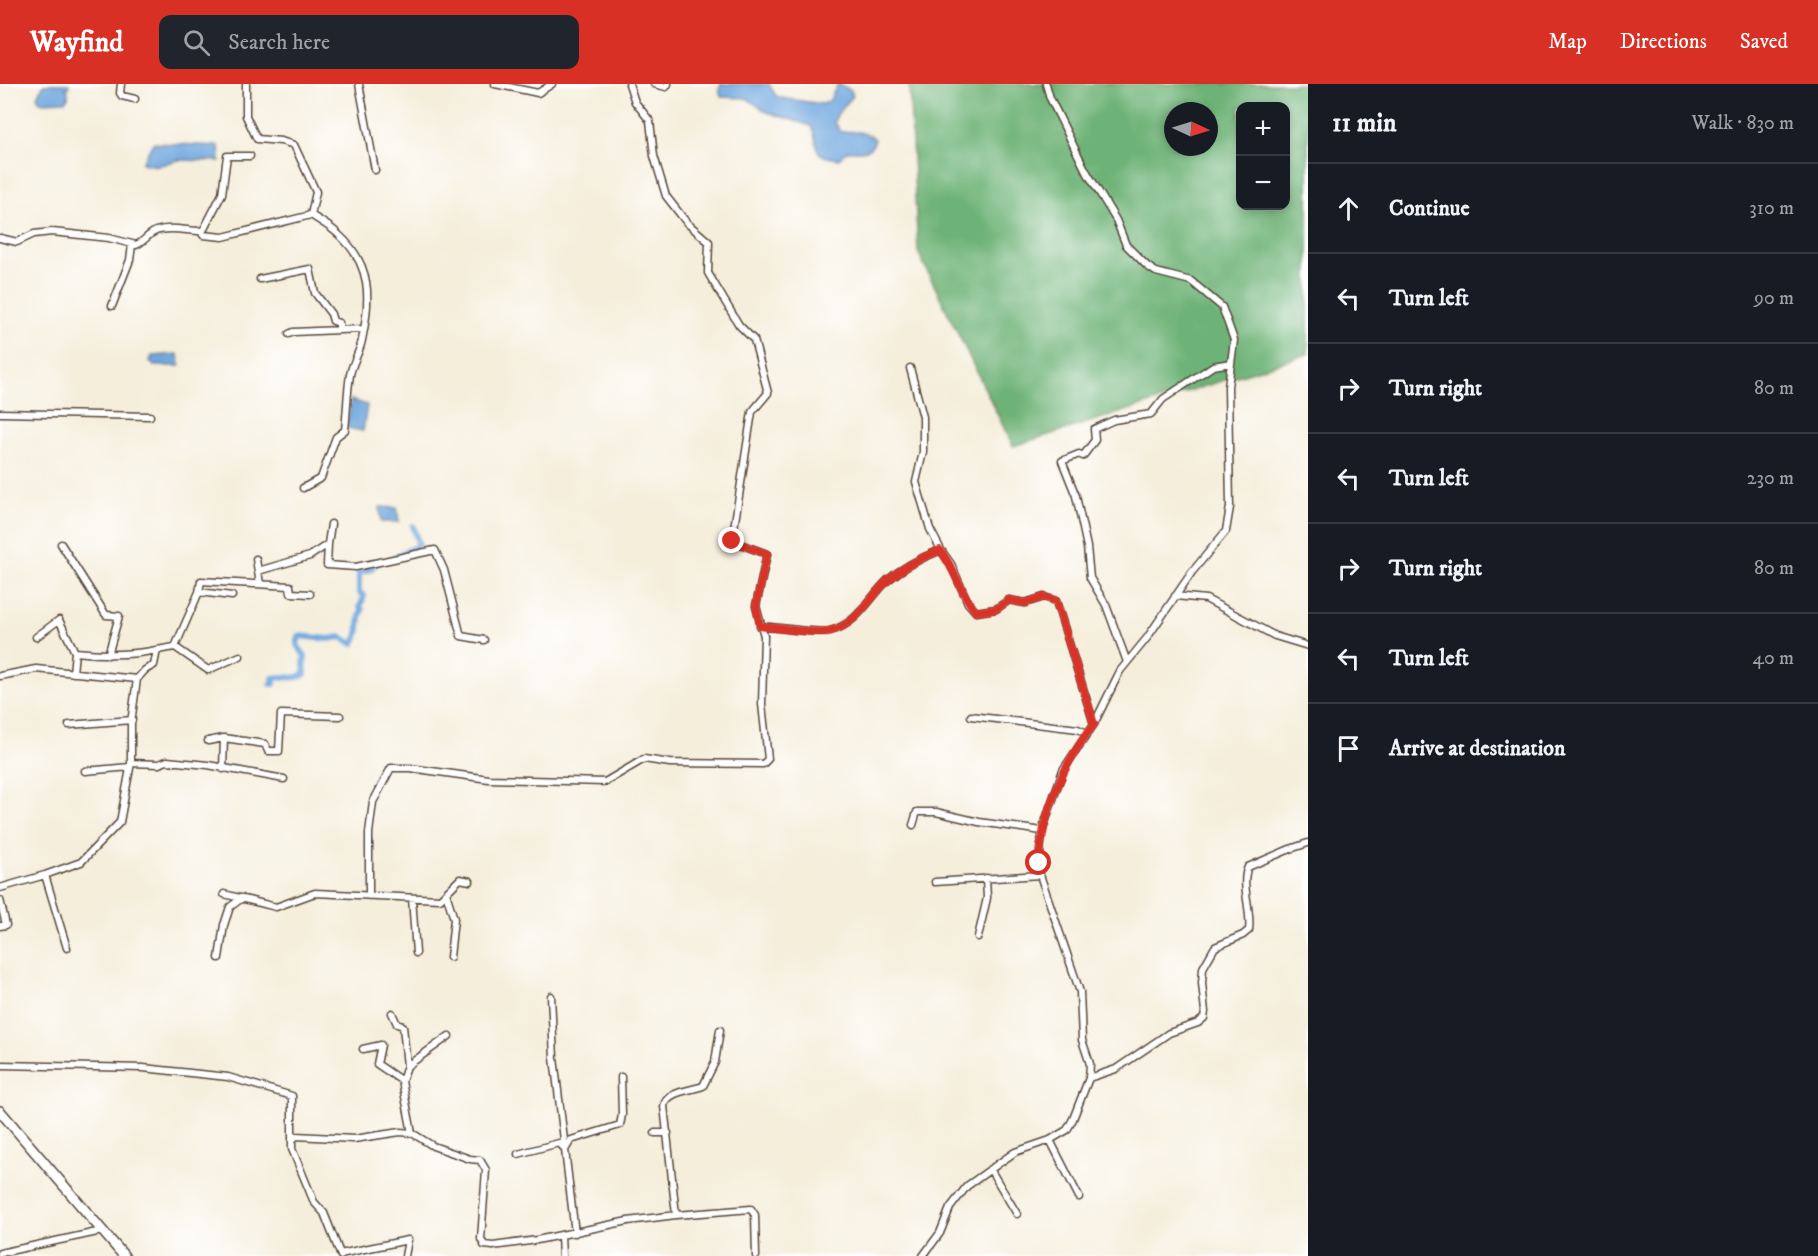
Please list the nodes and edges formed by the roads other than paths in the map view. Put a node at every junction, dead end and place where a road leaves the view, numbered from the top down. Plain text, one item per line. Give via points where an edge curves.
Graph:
1 (121, 84) edge
2 (246, 84) edge
3 (359, 84) edge
4 (495, 84) edge
5 (552, 84) edge
6 (630, 84) edge
7 (654, 84) edge
8 (668, 84) edge
9 (1046, 84) edge
10 (135, 99) dead end
11 (250, 156) dead end
12 (375, 170) dead end
13 (311, 215) junction
14 (201, 231) junction
15 (0, 238) edge
16 (132, 245) junction
17 (260, 279) dead end
18 (112, 306) dead end
19 (363, 329) junction
20 (339, 330) junction
21 (289, 334) dead end
22 (1231, 363) junction
23 (910, 368) dead end
24 (0, 413) edge
25 (150, 416) dead end
26 (303, 488) dead end
27 (331, 524) dead end
28 (61, 544) dead end
29 (328, 544) junction
30 (940, 550) junction
31 (256, 559) dead end
32 (258, 571) junction
33 (260, 584) junction
34 (199, 592) junction
35 (310, 594) dead end
36 (232, 596) dead end
37 (1176, 596) junction
38 (760, 626) junction
39 (36, 637) dead end
40 (484, 640) dead end
41 (1308, 646) edge
42 (175, 647) junction
43 (157, 650) junction
44 (75, 652) junction
45 (108, 655) junction
46 (240, 656) dead end
47 (1127, 662) junction
48 (73, 673) junction
49 (0, 676) edge
50 (137, 679) junction
51 (339, 716) dead end
52 (971, 716) dead end
53 (132, 720) junction
54 (1094, 724) junction
55 (69, 725) dead end
56 (1087, 733) junction
57 (225, 738) junction
58 (208, 741) dead end
59 (131, 765) junction
60 (223, 769) junction
61 (85, 771) dead end
62 (284, 779) dead end
63 (913, 825) dead end
64 (1042, 831) junction
65 (1308, 843) edge
66 (45, 875) junction
67 (1040, 875) junction
68 (986, 878) junction
69 (470, 881) dead end
70 (935, 882) dead end
71 (0, 888) edge
72 (446, 893) junction
73 (224, 894) dead end
74 (369, 896) junction
75 (242, 898) junction
76 (412, 898) junction
77 (0, 900) edge
78 (0, 926) edge
79 (978, 937) dead end
80 (67, 948) dead end
81 (416, 953) dead end
82 (450, 957) dead end
83 (219, 958) dead end
84 (551, 996) dead end
85 (392, 1013) dead end
86 (720, 1030) dead end
87 (449, 1036) dead end
88 (363, 1049) dead end
89 (0, 1065) edge
90 (407, 1066) junction
91 (621, 1077) dead end
92 (1089, 1078) junction
93 (402, 1081) junction
94 (0, 1111) edge
95 (412, 1133) junction
96 (655, 1133) dead end
97 (668, 1133) junction
98 (1050, 1140) junction
99 (292, 1141) junction
100 (565, 1150) junction
101 (518, 1154) dead end
102 (990, 1168) junction
103 (1079, 1197) dead end
104 (1017, 1214) dead end
105 (676, 1215) junction
106 (102, 1231) junction
107 (575, 1233) junction
108 (561, 1236) junction
109 (0, 1253) edge
110 (341, 1255) edge
111 (123, 1256) edge
112 (405, 1256) edge
113 (562, 1256) edge
114 (756, 1256) edge
115 (923, 1256) edge

1 - 10 street via 122,96
2 - 13 street via 246,116 257,139 294,145 316,192
3 - 12 street
4 - 5 street via 538,93
6 - 38 street via 635,102 650,121 654,156 666,196 687,223 709,242 708,273 739,325 754,340 768,393 752,412 732,541 767,554 756,606
7 - 8 street
9 - 22 street via 1080,159 1126,244 1156,272 1191,281 1222,307 1234,340
11 - 14 street via 226,156 222,194
13 - 14 street via 223,237 203,235
13 - 19 street via 343,239 365,275 368,288
14 - 16 street via 160,230 141,244
15 - 16 street via 17,242 34,234 52,232
16 - 18 street
17 - 20 street via 310,269 315,293 333,321 339,323
19 - 20 street
19 - 26 street via 350,375 345,430 336,437 321,478
20 - 21 street
22 - 37 street via 1230,507 1226,531
22 - 47 street via 1213,366 1163,399 1151,414 1114,420 1094,429 1095,440 1083,456 1062,461 1076,496 1090,578 1106,605
23 - 30 street via 923,417 923,452 916,482
24 - 25 street
27 - 29 street
28 - 45 street via 106,615 119,616
29 - 32 street via 310,555
29 - 40 street via 327,565 356,567 435,550 461,636
30 - 38 street via 889,580 848,624 827,632
30 - 54 street via 976,612 996,609 1009,600 1025,603 1044,597 1056,601
31 - 32 street
32 - 33 street
33 - 34 street via 201,581
33 - 35 street via 290,586 291,593
34 - 36 street
34 - 42 street
37 - 41 street via 1206,599 1275,636
37 - 47 street
38 - 74 street via 764,636 762,704 768,759 763,764 644,759 605,782 489,779 391,768 373,802
39 - 44 street via 59,620
42 - 43 street
42 - 46 street via 208,670
43 - 45 street
43 - 50 street via 154,665
44 - 45 street
44 - 48 street
47 - 54 street
48 - 49 street via 36,669
48 - 50 street
50 - 53 street
51 - 57 street via 281,714 279,752 268,751 265,744
52 - 56 street
53 - 55 street
53 - 59 street
54 - 56 street
56 - 64 street via 1063,770
57 - 58 street
57 - 60 street
59 - 60 street via 168,761
59 - 61 street
59 - 66 street via 120,822 81,862
60 - 62 street
63 - 64 street via 917,812 936,812
64 - 67 street
65 - 92 street via 1248,867 1244,874 1249,930 1215,947 1203,968 1204,1018 1169,1033 1116,1069
66 - 71 street
66 - 80 street
67 - 68 street
67 - 92 street via 1080,992 1082,1040 1090,1064
68 - 70 street
68 - 79 street via 987,898
69 - 72 street via 460,879
72 - 76 street via 440,899
72 - 82 street via 454,919
73 - 75 street
74 - 75 street via 315,892 276,907
74 - 76 street
75 - 83 street via 230,907
76 - 81 street
77 - 78 street via 6,925
84 - 100 street
85 - 90 street via 397,1024 403,1026
86 - 97 street via 715,1062 703,1086 665,1099
87 - 90 street
88 - 93 street via 381,1045 377,1064
89 - 99 street via 142,1068 228,1077 292,1096
90 - 93 street
91 - 100 street via 620,1125 571,1140
92 - 98 street via 1067,1130
93 - 95 street
94 - 106 highway
95 - 99 street via 354,1139 296,1136
95 - 108 street via 433,1146 484,1164 484,1245
96 - 97 street
97 - 105 street
98 - 102 street via 1015,1152
98 - 103 street
99 - 110 street via 305,1181 324,1213
100 - 101 street via 559,1143
100 - 107 street
102 - 104 street
102 - 115 street via 967,1186 950,1208 940,1233
105 - 107 street
105 - 114 street via 751,1209 755,1215
106 - 109 street
106 - 111 highway
107 - 108 street
108 - 113 street
110 - 112 street via 408,1240

